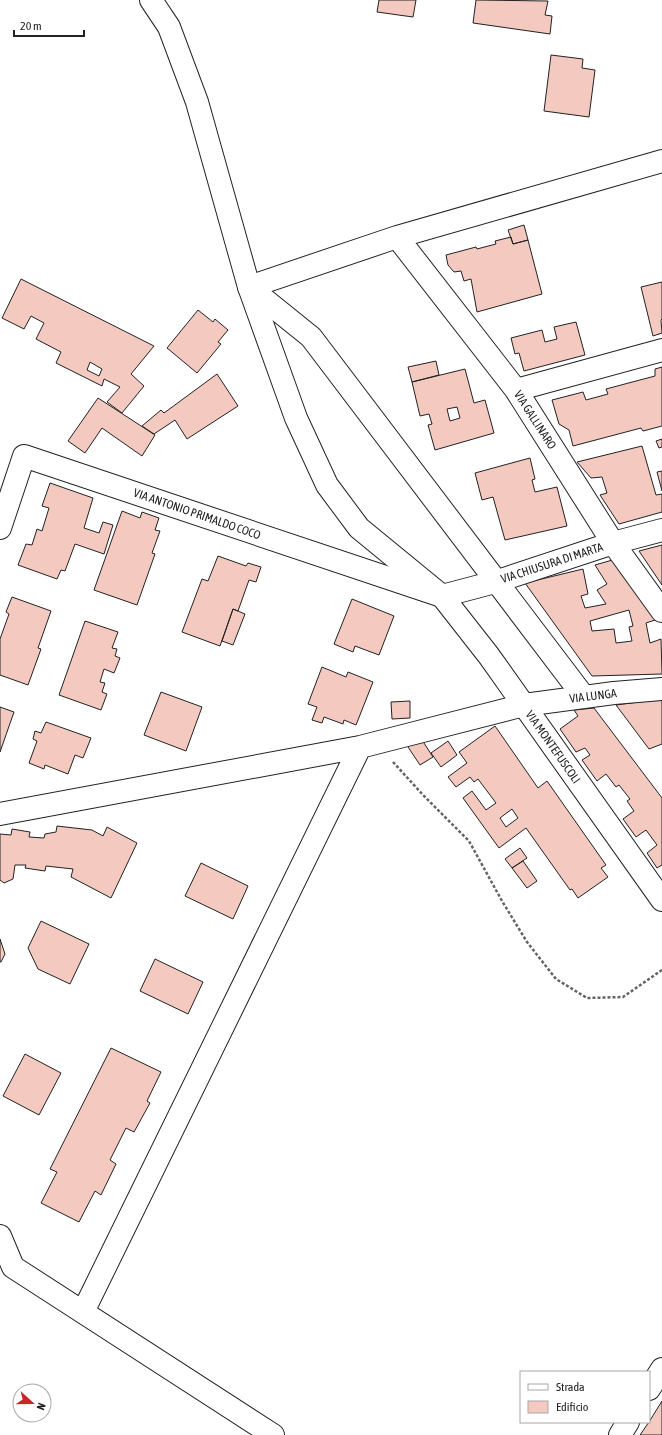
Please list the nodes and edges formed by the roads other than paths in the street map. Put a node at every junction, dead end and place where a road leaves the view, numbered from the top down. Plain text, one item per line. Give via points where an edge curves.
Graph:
1 (151, 0) edge
2 (662, 161) edge
3 (397, 237) junction
4 (249, 287) junction
5 (662, 350) edge
6 (516, 390) junction
7 (0, 528) edge
8 (662, 530) edge
9 (613, 543) junction
10 (495, 582) junction
11 (442, 596) junction
12 (662, 610) edge
13 (662, 689) edge
14 (584, 697) junction
15 (524, 706) junction
16 (360, 747) junction
17 (0, 814) edge
18 (662, 900) edge
19 (0, 1236) edge
20 (83, 1312) junction
21 (662, 1369) edge
22 (650, 1387) edge
23 (627, 1423) edge
24 (272, 1435) edge
25 (620, 1435) edge

1 - 4 street, VIA MONTEFUSCOLI via 169,27 197,102
2 - 3 street
3 - 4 street
3 - 6 street, VIA GALLINARO
4 - 10 street via 311,337
4 - 11 street, VIA MONTEFUSCOLI via 296,418 327,486 359,528
5 - 6 street
6 - 9 street, VIA GALLINARO
7 - 11 street, VIA ANTONIO PRIMALDO COCO via 24,456
8 - 9 street, VIA CHIUSURA DI MARTA
9 - 10 street, VIA CHIUSURA DI MARTA
9 - 12 street, VIA GALLINARO
10 - 11 street, VIA CHIUSURA DI MARTA
10 - 14 street
11 - 15 street, VIA MONTEFUSCOLI
13 - 14 street, VIA LUNGA
14 - 15 street, VIA LUNGA
15 - 16 street, VIA LUNGA
15 - 18 street, VIA MONTEFUSCOLI
16 - 17 street, VIA LUNGA
16 - 20 street
19 - 20 street via 13,1267
20 - 24 street
21 - 22 street
23 - 25 street

